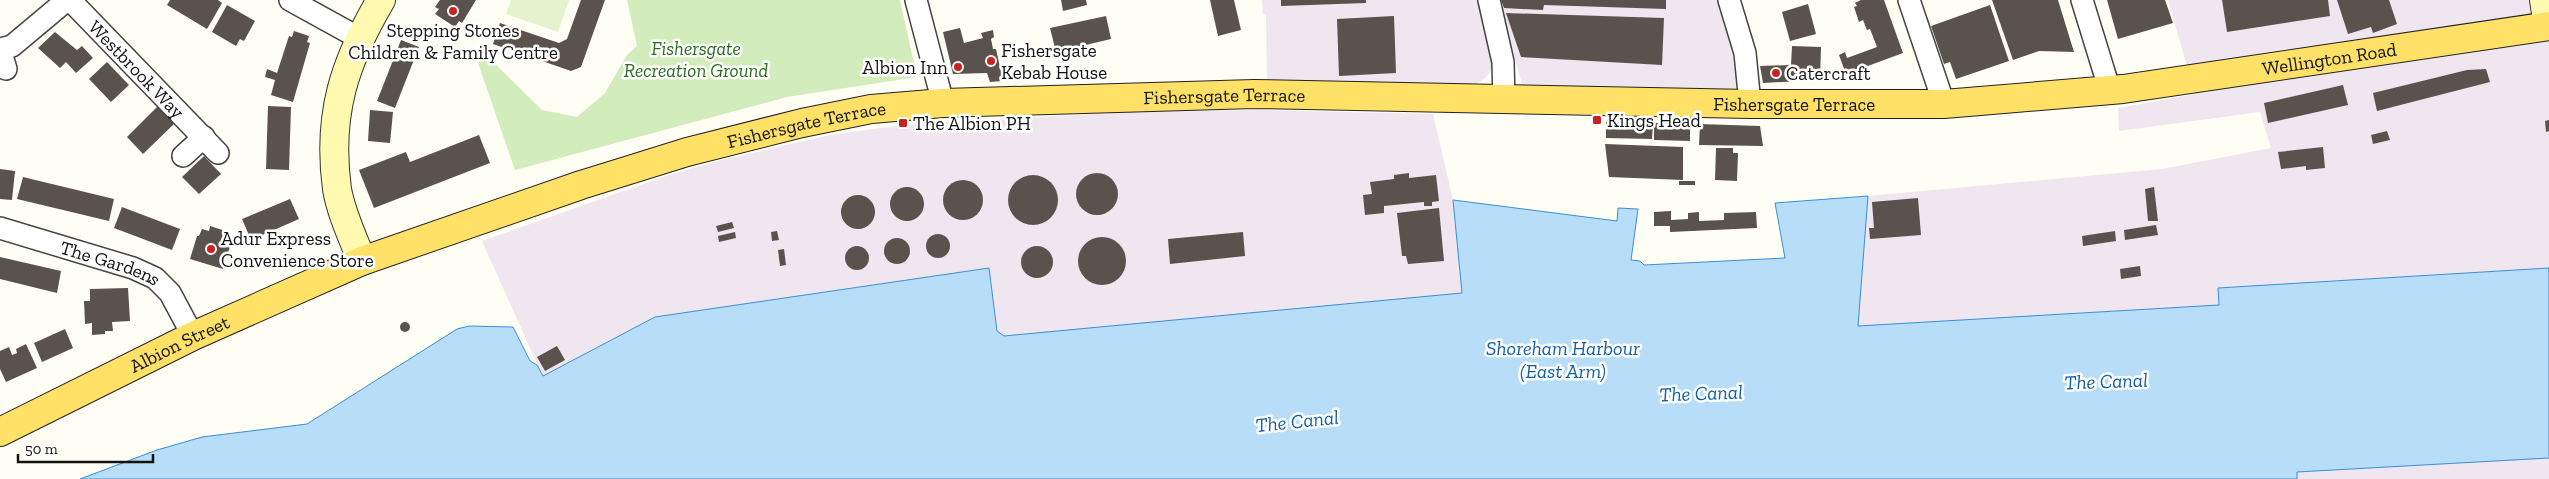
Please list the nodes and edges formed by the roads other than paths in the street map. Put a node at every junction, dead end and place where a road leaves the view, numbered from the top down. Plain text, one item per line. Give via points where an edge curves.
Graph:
1 (68, 0) edge
2 (290, 0) edge
3 (381, 0) edge
4 (916, 0) edge
5 (1489, 0) edge
6 (1730, 0) edge
7 (1909, 0) edge
8 (2082, 0) edge
9 (2547, 17) edge
10 (359, 38) junction
11 (6, 69) dead end
12 (2110, 90) junction
13 (1504, 100) junction
14 (943, 103) junction
15 (1750, 104) junction
16 (1944, 104) junction
17 (204, 137) junction
18 (218, 153) dead end
19 (183, 156) dead end
20 (0, 228) edge
21 (362, 261) junction
22 (193, 336) junction
23 (0, 432) edge

1 - 11 street, Westbrook Way via 12,46 0,49
1 - 17 street, Westbrook Way
2 - 10 street
3 - 10 street
4 - 14 street
5 - 13 street via 1503,62
6 - 15 street via 1745,53
7 - 16 street
8 - 12 street
9 - 12 main road, Wellington Road via 2241,73
10 - 21 street via 345,74 336,111 335,148 337,190
12 - 16 main road, Fishersgate Terrace
13 - 14 main road, Fishersgate Terrace via 1401,95 1254,94
13 - 15 main road, Fishersgate Terrace
14 - 21 main road, Fishersgate Terrace via 862,111 687,152
15 - 16 main road, Fishersgate Terrace
17 - 18 street, Westbrook Way
17 - 19 street
20 - 22 street, The Gardens via 134,268 154,278 170,293
21 - 22 main road, Albion Street
22 - 23 main road, Albion Street

